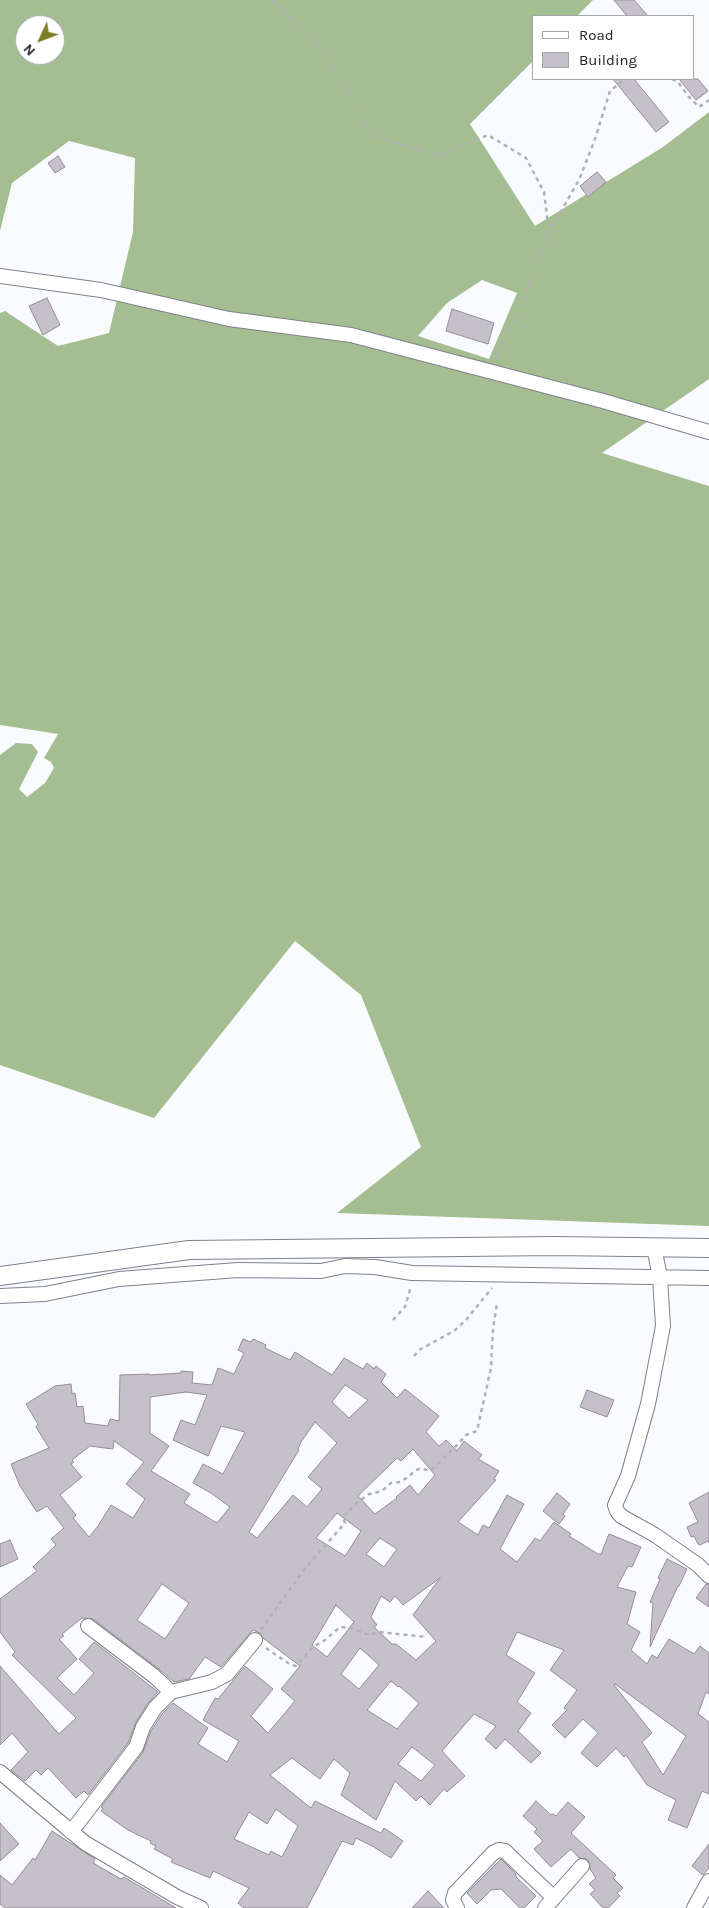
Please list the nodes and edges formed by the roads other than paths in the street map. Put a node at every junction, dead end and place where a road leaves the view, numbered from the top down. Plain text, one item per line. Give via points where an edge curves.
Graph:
1 (0, 276) edge
2 (709, 432) edge
3 (654, 1246) junction
4 (709, 1248) edge
5 (0, 1276) edge
6 (660, 1277) junction
7 (709, 1278) edge
8 (0, 1296) edge
9 (709, 1576) edge
10 (88, 1626) dead end
11 (255, 1640) road end
12 (171, 1692) junction
13 (0, 1772) edge
14 (71, 1832) junction
15 (582, 1866) dead end
16 (709, 1881) edge
17 (550, 1903) edge
18 (201, 1908) edge
19 (457, 1908) edge
20 (694, 1908) edge

1 - 2 street via 101,290 229,319 352,336
3 - 4 main road
3 - 5 main road via 189,1250
3 - 6 street
6 - 7 street
6 - 8 street via 415,1273 345,1266 321,1271 238,1270 119,1279 45,1294
6 - 9 street via 663,1326 648,1404 628,1476 615,1505 621,1516 655,1535
10 - 12 street
11 - 12 street via 220,1679
12 - 14 street via 155,1708 136,1747
13 - 14 street
14 - 18 street via 177,1898
15 - 17 street
16 - 20 street
17 - 19 street via 509,1855 499,1850 455,1893 453,1900

